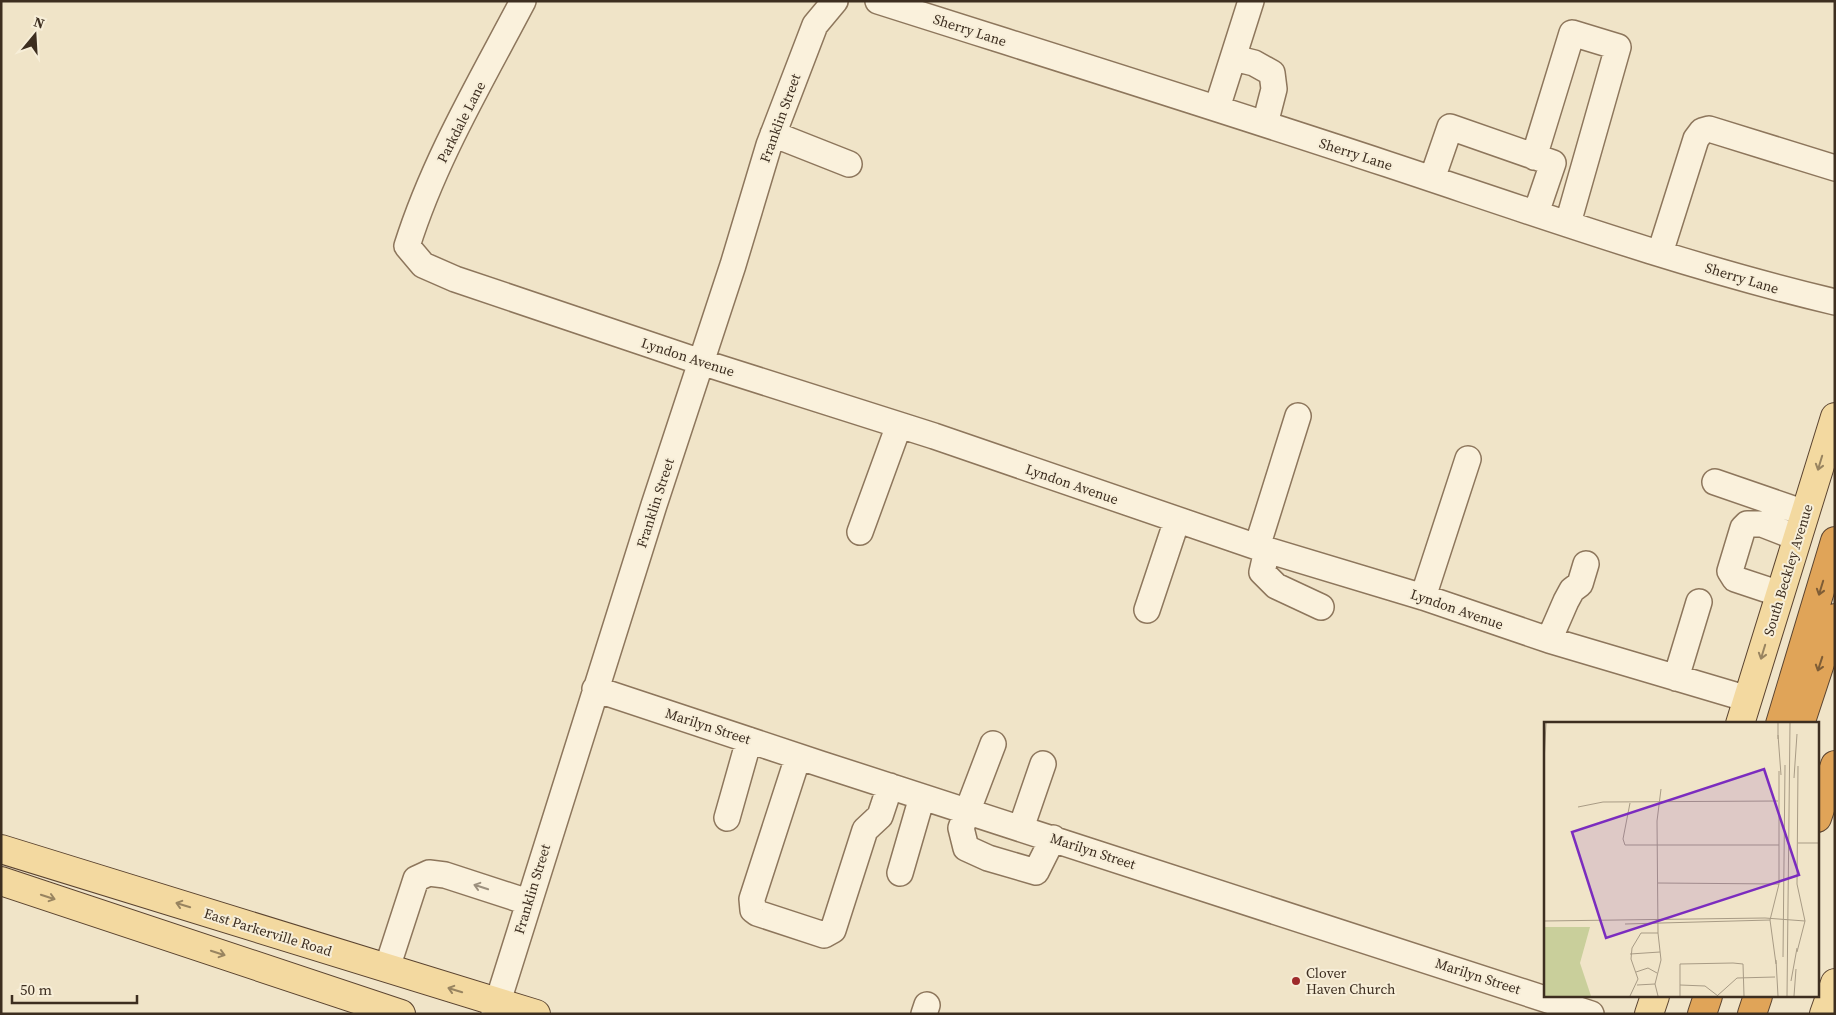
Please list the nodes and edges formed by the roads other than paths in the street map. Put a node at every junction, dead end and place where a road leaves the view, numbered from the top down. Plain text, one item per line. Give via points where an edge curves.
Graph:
1 (523, 1) edge
2 (835, 1) edge
3 (878, 1) edge
4 (1251, 1) edge
5 (947, 12) edge
6 (1234, 58) junction
7 (1217, 108) junction
8 (1265, 124) junction
9 (773, 134) junction
10 (1534, 157) junction
11 (849, 164) dead end
12 (1835, 168) edge
13 (1432, 179) junction
14 (1536, 213) junction
15 (1568, 224) junction
16 (407, 246) joint
17 (1660, 253) junction
18 (1835, 302) edge
19 (701, 362) junction
20 (1298, 416) dead end
21 (1835, 417) edge
22 (898, 425) junction
23 (1468, 459) dead end
24 (1715, 482) dead end
25 (1177, 520) junction
26 (1801, 526) junction
27 (860, 532) dead end
28 (1835, 541) edge
29 (1262, 548) junction
30 (1586, 564) dead end
31 (1780, 594) junction
32 (1423, 597) junction
33 (1699, 602) dead end
34 (1321, 607) dead end
35 (1146, 610) dead end
36 (1835, 618) edge
37 (1549, 640) junction
38 (1676, 678) junction
39 (595, 689) junction
40 (1744, 711) edge
41 (1781, 722) edge
42 (1801, 722) edge
43 (749, 740) junction
44 (992, 744) dead end
45 (798, 757) junction
46 (1044, 764) dead end
47 (1835, 765) edge
48 (890, 786) junction
49 (922, 797) junction
50 (967, 811) junction
51 (1818, 815) edge
52 (726, 818) dead end
53 (1021, 828) junction
54 (1053, 838) junction
55 (3, 855) edge
56 (900, 872) dead end
57 (1, 881) edge
58 (528, 902) junction
59 (387, 968) junction
60 (1835, 983) edge
61 (1654, 998) edge
62 (1707, 998) edge
63 (1757, 998) edge
64 (495, 1008) edge
65 (1828, 1013) edge
66 (401, 1014) edge
67 (536, 1014) edge
68 (1591, 1014) edge
69 (1649, 1014) edge
70 (1702, 1014) edge
71 (1752, 1014) edge

1 - 16 street, Parkdale Lane via 446,149 418,210
2 - 9 street, Franklin Street via 815,25
3 - 5 street, Sherry Lane
4 - 6 street
5 - 7 street, Sherry Lane
6 - 7 street
6 - 8 street via 1272,73 1274,89
7 - 8 street, Sherry Lane
8 - 13 street, Sherry Lane
9 - 11 street
9 - 19 street, Franklin Street
10 - 13 street via 1450,127
10 - 14 street via 1553,164
10 - 15 street via 1572,33 1618,47
12 - 17 street via 1709,129 1702,131 1696,139
13 - 14 street, Sherry Lane
14 - 15 street, Sherry Lane
15 - 17 street, Sherry Lane
16 - 19 street, Lyndon Avenue via 423,265 455,279
17 - 18 street, Sherry Lane via 1779,289
19 - 22 street, Lyndon Avenue
19 - 39 street, Franklin Street
20 - 29 street
21 -> 26 main road, South Beckley Avenue
22 - 25 street, Lyndon Avenue
22 - 27 street
23 - 32 street
24 - 26 street
25 - 29 street, Lyndon Avenue
25 - 35 street
26 - 31 main road, South Beckley Avenue
26 - 31 street via 1753,523 1743,528 1730,571 1735,579
28 -> 41 highway
29 - 32 street, Lyndon Avenue
29 - 34 street via 1262,572 1276,586
30 - 37 street via 1580,584 1572,590
31 -> 40 main road, South Beckley Avenue
32 - 37 street, Lyndon Avenue
33 - 38 street
36 -> 42 highway
37 - 38 street, Lyndon Avenue
38 - 40 street, Lyndon Avenue
39 - 43 street, Marilyn Street
39 - 58 street, Franklin Street
43 - 45 street, Marilyn Street
43 - 52 street
44 - 50 street
45 - 48 street, Marilyn Street
45 - 48 street via 751,906 757,913 798,927 824,935 833,930 865,830 880,816
46 - 53 street
47 - 51 highway
48 - 49 street, Marilyn Street
49 - 50 street, Marilyn Street
49 - 56 street
50 - 53 street, Marilyn Street
50 - 54 street via 961,828 966,848 988,858 1036,872
53 - 54 street, Marilyn Street
54 - 68 street, Marilyn Street
59 -> 55 main road, East Parkerville Road
57 -> 66 main road
58 -> 59 street via 445,875 428,873 416,879
58 - 64 street, Franklin Street
64 -> 59 main road, East Parkerville Road
60 - 65 main road
61 - 69 main road
62 - 70 highway
63 - 71 highway
64 - 67 main road, East Parkerville Road

